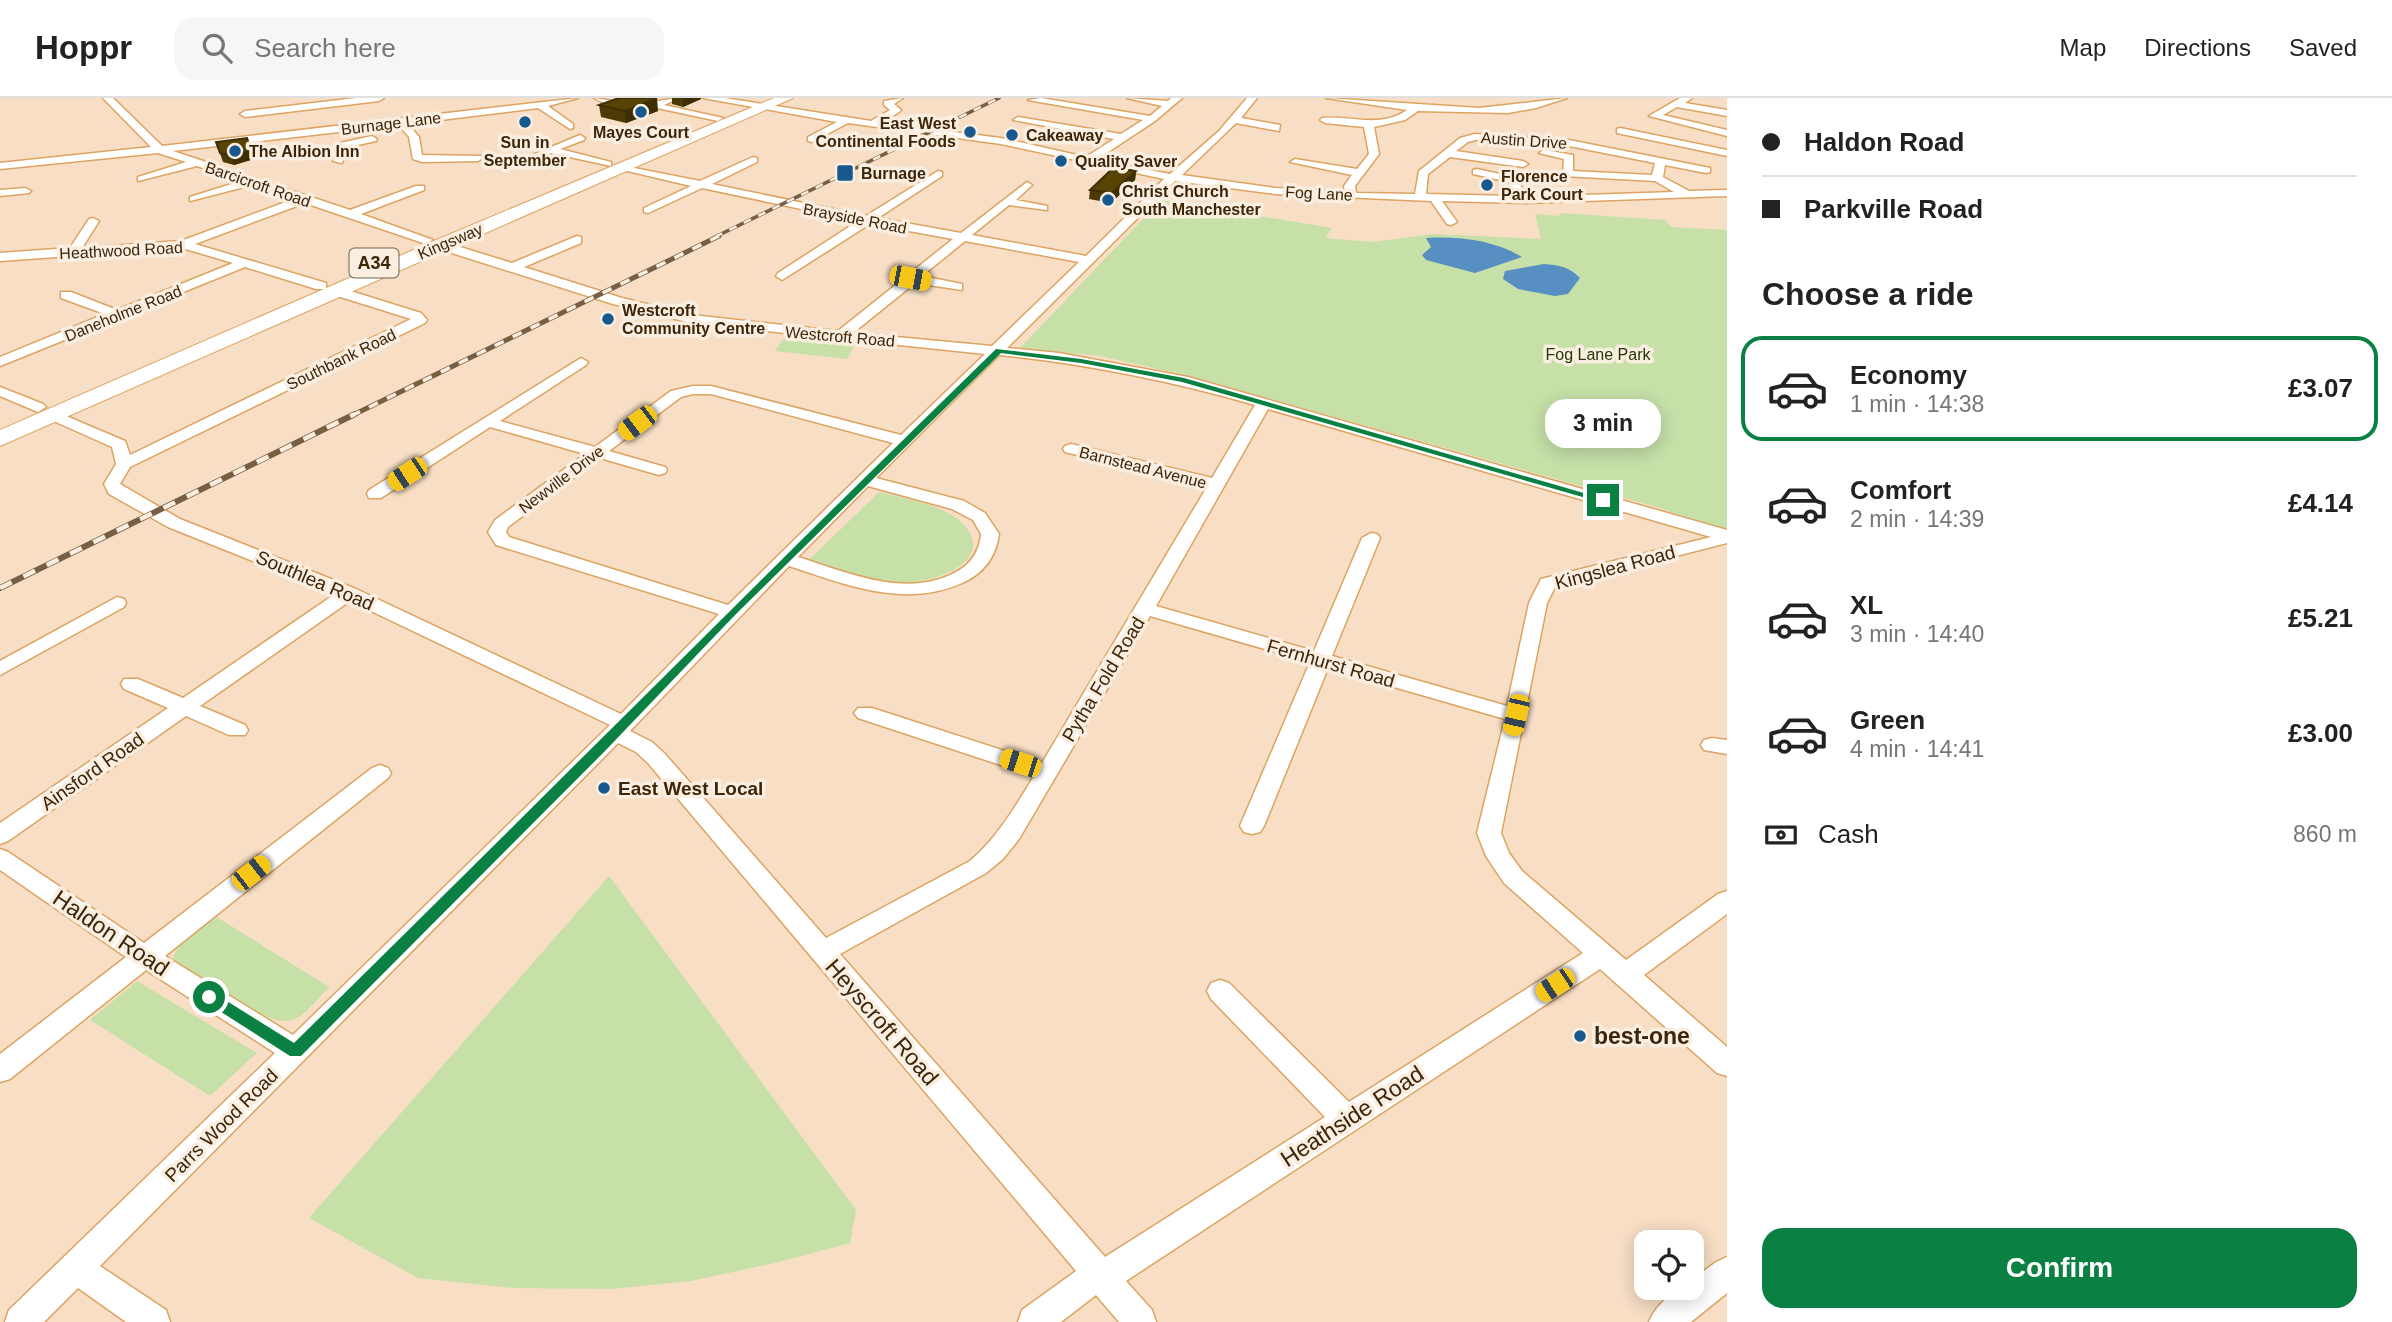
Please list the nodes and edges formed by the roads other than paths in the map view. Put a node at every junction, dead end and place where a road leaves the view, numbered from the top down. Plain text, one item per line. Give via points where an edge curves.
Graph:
1 (108, 98) edge
2 (379, 98) edge
3 (573, 98) edge
4 (599, 98) edge
5 (674, 98) edge
6 (707, 98) edge
7 (898, 98) edge
8 (1035, 98) edge
9 (1132, 98) edge
10 (1252, 98) edge
11 (1331, 98) edge
12 (1562, 98) edge
13 (1687, 98) edge
14 (1347, 99) edge
15 (1478, 100) dead end
16 (1174, 101) edge
17 (763, 102) edge
18 (787, 102) edge
19 (659, 104) junction
20 (1676, 104) junction
21 (540, 105) junction
22 (1417, 107) junction
23 (1491, 109) junction
24 (500, 110) junction
25 (678, 111) junction
26 (339, 113) edge
27 (1029, 113) dead end
28 (1727, 113) edge
29 (245, 114) dead end
30 (828, 117) junction
31 (718, 118) junction
32 (545, 119) dead end
33 (1152, 119) junction
34 (847, 120) junction
35 (1236, 120) junction
36 (1325, 120) dead end
37 (401, 122) junction
38 (874, 124) junction
39 (1369, 125) junction
40 (570, 126) dead end
41 (1276, 129) dead end
42 (689, 131) junction
43 (1620, 131) dead end
44 (420, 132) dead end
45 (1727, 133) edge
46 (408, 134) junction
47 (397, 135) dead end
48 (385, 137) dead end
49 (580, 138) dead end
50 (1125, 138) junction
51 (812, 139) dead end
52 (160, 150) junction
53 (550, 150) junction
54 (1528, 151) dead end
55 (1447, 153) junction
56 (1727, 153) edge
57 (478, 158) dead end
58 (753, 160) dead end
59 (338, 161) dead end
60 (1087, 161) junction
61 (1661, 161) junction
62 (1295, 162) dead end
63 (195, 163) junction
64 (518, 163) dead end
65 (1522, 164) dead end
66 (615, 165) junction
67 (0, 166) edge
68 (1706, 170) dead end
69 (1360, 173) junction
70 (1478, 173) dead end
71 (938, 174) dead end
72 (142, 178) dead end
73 (1172, 178) junction
74 (1657, 178) junction
75 (249, 182) junction
76 (703, 185) junction
77 (1027, 185) dead end
78 (420, 188) dead end
79 (25, 191) dead end
80 (0, 193) edge
81 (1727, 193) edge
82 (1689, 194) junction
83 (1351, 196) junction
84 (1420, 198) junction
85 (1434, 198) junction
86 (194, 199) dead end
87 (302, 200) junction
88 (1520, 200) junction
89 (1006, 201) junction
90 (1043, 208) dead end
91 (648, 210) dead end
92 (348, 215) junction
93 (866, 220) junction
94 (93, 221) dead end
95 (1451, 222) dead end
96 (961, 238) junction
97 (577, 240) dead end
98 (434, 242) junction
99 (183, 243) junction
100 (74, 251) junction
101 (0, 257) edge
102 (1089, 260) junction
103 (246, 262) junction
104 (514, 267) junction
105 (782, 276) dead end
106 (910, 278) junction
107 (957, 287) dead end
108 (329, 288) junction
109 (66, 295) dead end
110 (119, 315) junction
111 (841, 336) junction
112 (999, 351) junction
113 (0, 362) edge
114 (581, 362) dead end
115 (0, 391) edge
116 (1265, 402) junction
117 (46, 412) junction
118 (488, 422) junction
119 (0, 423) edge
120 (181, 437) junction
121 (0, 439) edge
122 (904, 441) junction
123 (119, 444) junction
124 (1071, 449) dead end
125 (598, 452) junction
126 (124, 464) junction
127 (660, 470) dead end
128 (866, 480) junction
129 (1215, 484) junction
130 (375, 494) dead end
131 (1727, 537) edge
132 (1371, 538) dead end
133 (786, 559) junction
134 (349, 593) junction
135 (117, 603) dead end
136 (1146, 609) junction
137 (732, 612) junction
138 (1320, 660) junction
139 (0, 669) edge
140 (131, 684) dead end
141 (185, 706) junction
142 (865, 713) dead end
143 (1516, 715) junction
144 (621, 728) junction
145 (237, 730) dead end
146 (1046, 772) junction
147 (380, 774) dead end
148 (1252, 827) dead end
149 (0, 835) edge
150 (0, 858) edge
151 (1727, 901) edge
152 (822, 953) junction
153 (1601, 955) junction
154 (144, 956) junction
155 (1625, 975) junction
156 (1220, 991) dead end
157 (295, 1051) junction
158 (1727, 1064) edge
159 (0, 1070) edge
160 (1346, 1119) junction
161 (76, 1268) junction
162 (1727, 1273) edge
163 (1101, 1275) junction
164 (1683, 1317) edge
165 (21, 1322) edge
166 (154, 1322) edge
167 (1034, 1322) edge
168 (1140, 1322) edge

1 - 52 street, Barcicroft Road
2 - 26 street
3 - 21 street, Burnage Lane
4 - 19 street via 612,104 634,100
5 - 19 street
6 - 17 street
6 - 25 street
7 - 38 street via 887,103 895,111
8 - 33 street
9 - 16 street
10 - 35 street, Parrs Wood Road
11 - 14 street
12 - 23 street via 1534,108
13 - 20 street
14 - 22 street
15 - 23 street
16 - 33 street
17 - 18 highway, Kingsway / A34
17 - 31 highway, Kingsway / A34
17 - 42 highway
17 - 66 highway, Kingsway / A34
18 - 30 street, Fog Lane
18 - 30 street, Fog Lane via 832,112
19 - 25 street via 654,106
20 - 28 street
20 - 45 street via 1655,115
21 - 24 street, Burnage Lane
21 - 40 street
22 - 23 street
22 - 39 street via 1402,118
24 - 32 street
24 - 37 street, Burnage Lane
25 - 31 street
26 - 29 street
26 - 37 street, Burnage Lane
26 - 52 street, Burnage Lane via 299,140
27 - 50 street via 1015,122
30 - 34 street, Fog Lane
31 - 42 highway, Kingsway / A34
33 - 50 street
34 - 38 street, Fog Lane
34 - 51 street
35 - 41 street via 1272,124
35 - 73 street, Parrs Wood Road
36 - 39 street
37 - 46 street
38 - 60 street, Fog Lane via 1002,141
39 - 69 street via 1375,150
42 - 66 highway, Kingsway / A34
43 - 56 street
44 - 46 street
46 - 47 street
46 - 57 street via 414,137 417,157 422,159
48 - 59 street via 344,145
49 - 53 street
50 - 60 street
52 - 63 street, Barcicroft Road
52 - 67 street, Burnage Lane
53 - 64 street
53 - 66 street, Brayside Road
54 - 74 street via 1569,157 1567,174
55 - 61 street, Austin Drive via 1464,140 1490,137 1569,143
55 - 65 street
55 - 84 street, Austin Drive via 1423,173
58 - 76 street
60 - 73 street, Fog Lane
61 - 68 street, Austin Drive
61 - 74 street
62 - 69 street
63 - 72 street
63 - 75 street, Barcicroft Road
66 - 76 street, Brayside Road
66 - 98 highway, Kingsway / A34
69 - 83 street via 1349,186
70 - 88 street via 1514,180
71 - 93 street
73 - 83 street, Fog Lane
73 - 102 street, Parrs Wood Road
74 - 82 street
75 - 86 street
75 - 87 street, Barcicroft Road
76 - 91 street
76 - 93 street, Brayside Road
77 - 89 street
78 - 92 street
79 - 80 street
81 - 82 street, Fog Lane
82 - 88 street, Fog Lane
83 - 84 street, Fog Lane
84 - 85 street, Fog Lane
85 - 88 street, Fog Lane
85 - 95 street
87 - 92 street, Barcicroft Road
87 - 99 street
89 - 90 street
89 - 96 street
92 - 98 street, Barcicroft Road
93 - 96 street, Brayside Road
93 - 105 street
94 - 100 street
96 - 102 street, Brayside Road
96 - 106 street
97 - 104 street
98 - 104 street, Westcroft Road
98 - 108 highway, Kingsway / A34
99 - 100 street, Heathwood Road
99 - 103 street, Heathwood Road
100 - 101 street, Heathwood Road
102 - 112 street, Parrs Wood Road
103 - 108 street, Heathwood Road
103 - 110 street, Daneholme Road
104 - 111 street, Westcroft Road via 674,315
106 - 107 street
106 - 111 street
108 - 117 highway, Kingsway / A34
108 - 120 street, Southbank Road via 420,320
109 - 110 street
110 - 113 street, Daneholme Road
111 - 112 street, Westcroft Road
112 - 116 street, Westcroft Road via 1184,380
112 - 122 street, Parrs Wood Road
114 - 118 street
115 - 117 street
116 - 129 street, Pytha Fold Road
116 - 131 street, Westcroft Road
117 - 119 highway, Kingsway / A34
117 - 121 highway, Kingsway / A34
117 - 123 street
118 - 125 street
118 - 130 street
120 - 123 street, Southbank Road
120 - 126 street, Southbank Road
122 - 125 street, Newville Drive via 711,390 693,390 676,394
122 - 128 street, Parrs Wood Road
123 - 126 street, Southlea Road
124 - 129 street, Barnstead Avenue
125 - 127 street
125 - 137 street, Newville Drive via 501,524 497,532 502,541
126 - 134 street, Southlea Road via 112,484 115,490 174,523
128 - 133 street, Parrs Wood Road
128 - 133 street via 958,505 979,517 990,534 989,549 979,564 957,580 913,590
129 - 136 street, Pytha Fold Road
131 - 143 street, Kingslea Road via 1548,583 1538,603
132 - 138 street
133 - 137 street, Parrs Wood Road
134 - 141 street, Ainsford Road
134 - 144 street, Southlea Road
135 - 139 street
136 - 138 street, Fernhurst Road
136 - 146 street, Pytha Fold Road
137 - 144 street, Parrs Wood Road
138 - 143 street, Fernhurst Road
138 - 148 street
140 - 141 street
141 - 145 street
141 - 149 street, Ainsford Road
142 - 146 street
143 - 153 street, Kingslea Road via 1489,833 1513,877
144 - 152 street, Heyscroft Road via 656,758
144 - 157 street, Parrs Wood Road
146 - 152 street, Pytha Fold Road via 1011,833 978,867
147 - 154 street
150 - 154 street, Haldon Road
151 - 155 street
152 - 163 street, Heyscroft Road
153 - 155 street, Kingslea Road
153 - 160 street, Heathside Road
154 - 157 street, Haldon Road
154 - 159 street
155 - 158 street, Kingslea Road
156 - 160 street
157 - 161 street, Parrs Wood Road
160 - 163 street, Heathside Road
161 - 165 street, Parrs Wood Road
161 - 166 street
162 - 164 street
163 - 167 street, Heathside Road
163 - 168 street, Heyscroft Road

